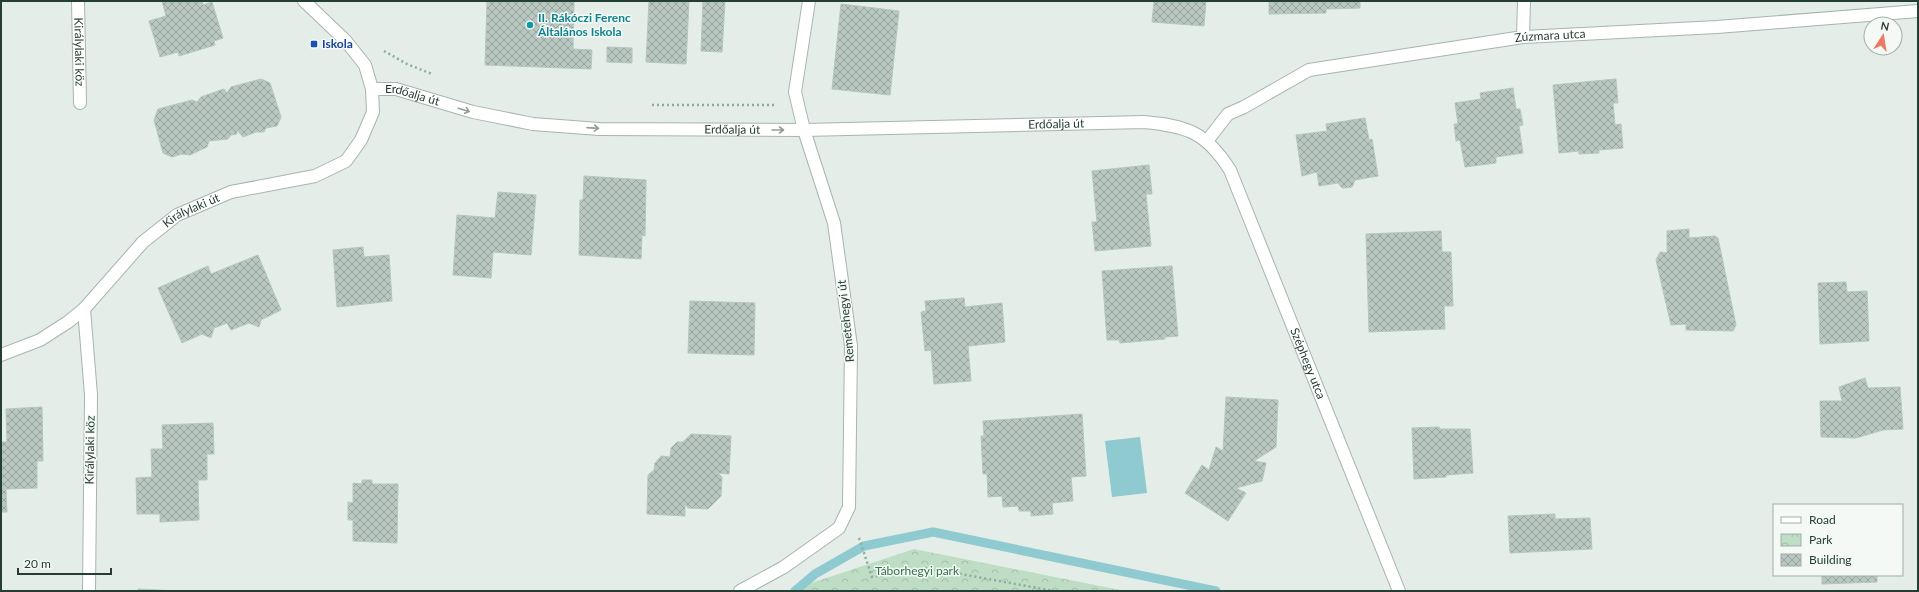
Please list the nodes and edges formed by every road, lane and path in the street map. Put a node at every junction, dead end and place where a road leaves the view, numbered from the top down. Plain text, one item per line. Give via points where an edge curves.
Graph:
1 (78, 1) edge
2 (304, 1) edge
3 (809, 1) edge
4 (1524, 1) edge
5 (1918, 11) edge
6 (1523, 38) junction
7 (372, 89) junction
8 (80, 103) dead end
9 (804, 130) junction
10 (1207, 141) junction
11 (84, 309) junction
12 (1, 355) edge
13 (859, 536) dead end
14 (89, 591) edge
15 (740, 591) edge
16 (1054, 591) edge
17 (1399, 591) edge

1 - 8 street, Királylaki köz
2 - 7 street, Erdőalja út via 345,40 365,65
3 - 9 street, Remetehegyi út via 795,92
4 - 6 street
5 - 6 street, Zúzmara utca via 1716,27
6 - 10 street, Zúzmara utca via 1309,70 1228,114
7 -> 9 street, Erdőalja út via 396,89 473,112 534,124 599,128
7 - 11 street, Királylaki út via 373,112 361,140 346,161 315,176 231,192 177,215 142,242
9 - 10 street, Erdőalja út via 1144,122 1169,124 1190,130
9 - 15 street, Remetehegyi út via 834,224 851,346 849,507 839,528 784,567
10 - 17 street, Széphegy utca via 1230,170
11 - 12 street, Királylaki út via 40,340
11 - 14 street, Királylaki köz via 91,395
13 - 16 path via 872,577 928,568

